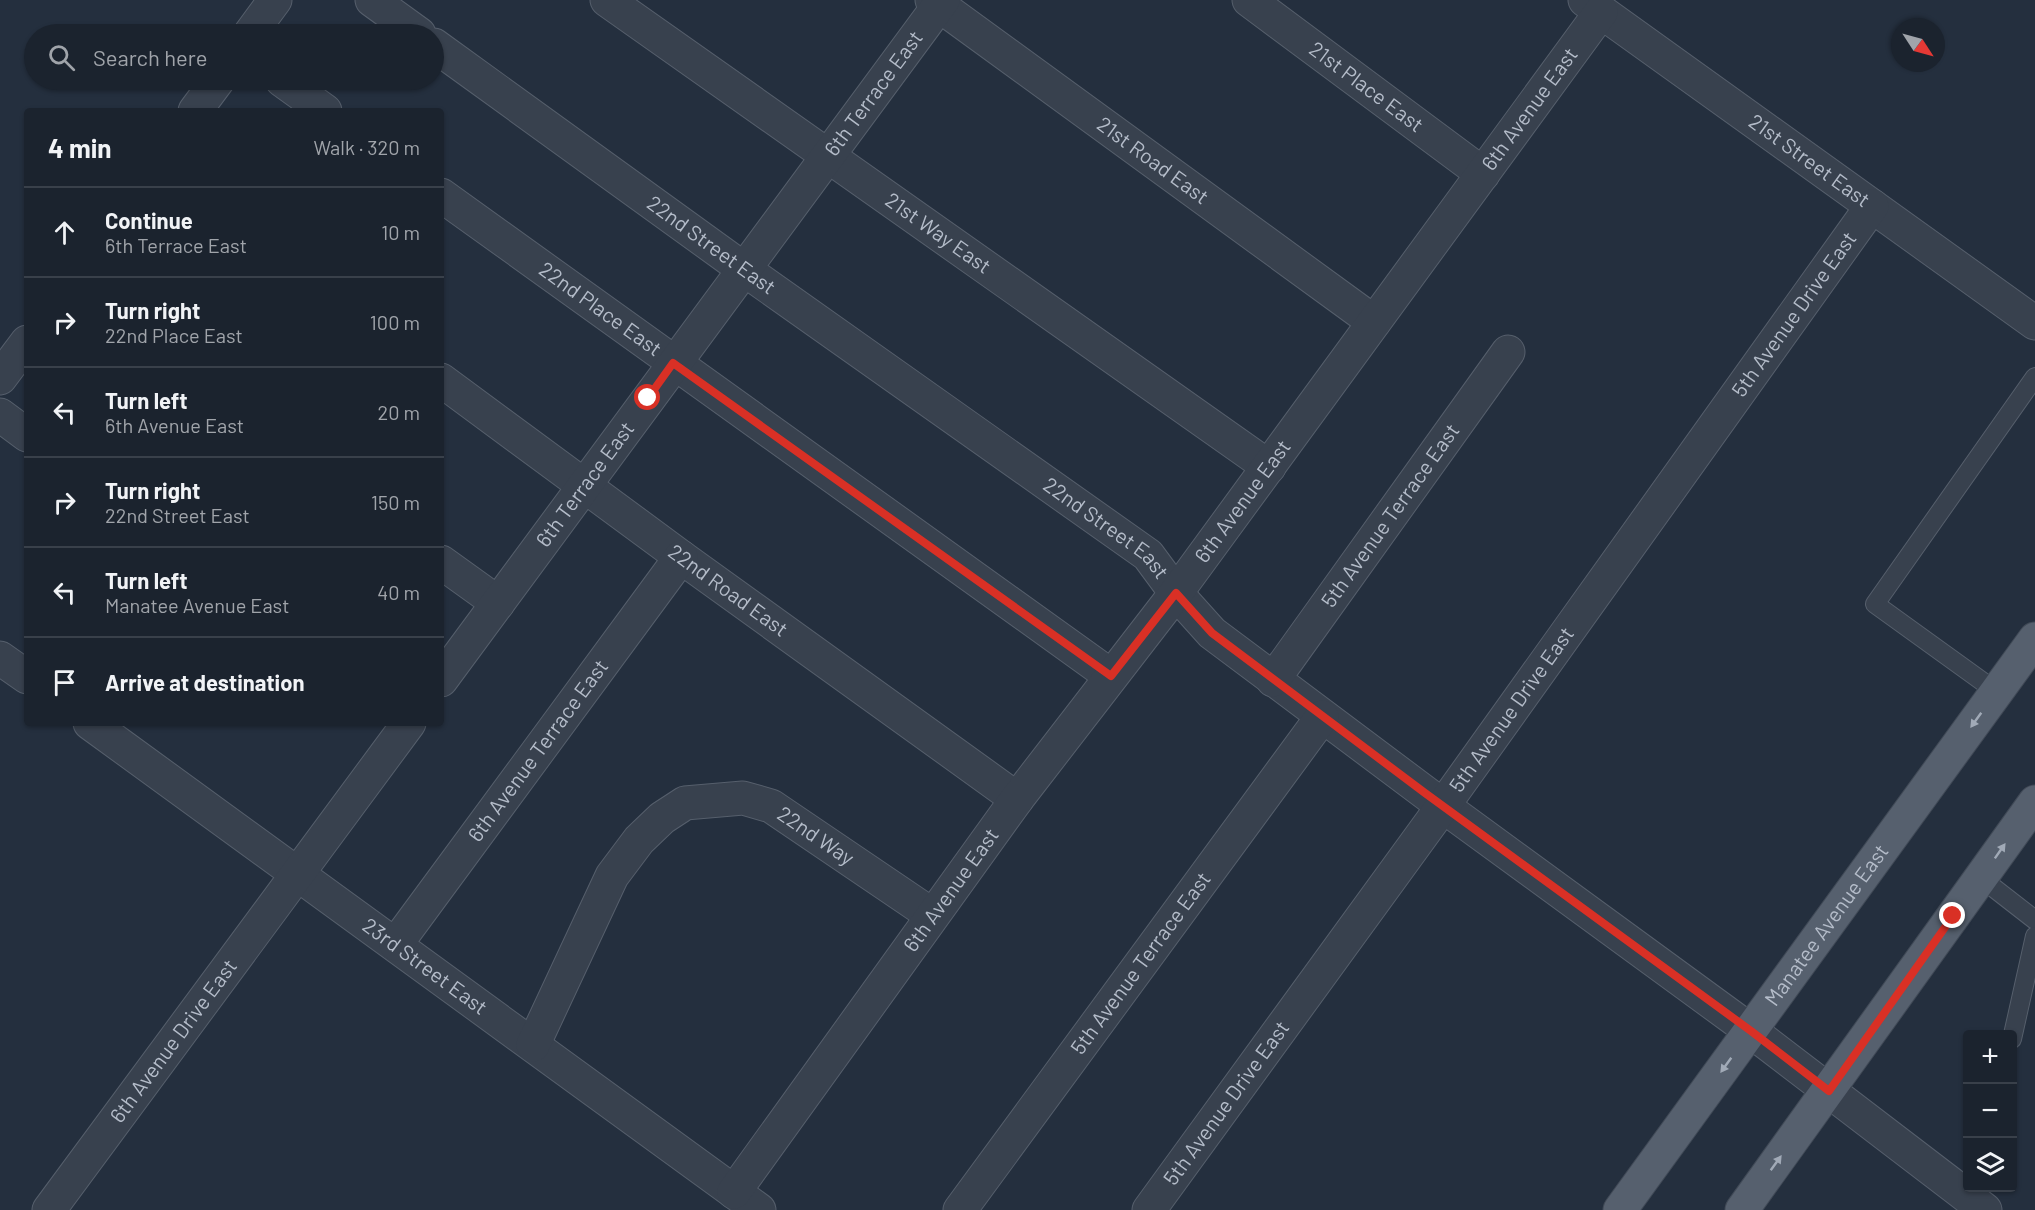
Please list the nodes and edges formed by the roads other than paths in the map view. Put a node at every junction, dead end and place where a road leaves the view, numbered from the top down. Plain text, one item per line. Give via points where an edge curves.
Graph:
1 (275, 0) edge
2 (372, 0) edge
3 (607, 0) edge
4 (1249, 0) edge
5 (938, 2) edge
6 (1593, 6) edge
7 (257, 24) edge
8 (405, 24) edge
9 (444, 52) edge
10 (211, 90) edge
11 (296, 90) edge
12 (197, 108) edge
13 (321, 108) edge
14 (829, 157) junction
15 (1483, 174) junction
16 (444, 197) edge
17 (1872, 206) junction
18 (745, 270) junction
19 (1374, 322) junction
20 (2035, 322) edge
21 (24, 346) edge
22 (1508, 352) dead end
23 (673, 363) junction
24 (2035, 377) edge
25 (0, 378) edge
26 (444, 382) edge
27 (0, 415) edge
28 (24, 433) edge
29 (1269, 467) junction
30 (585, 485) junction
31 (681, 557) junction
32 (444, 564) edge
33 (1176, 593) junction
34 (498, 603) junction
35 (2035, 639) edge
36 (0, 658) edge
37 (24, 675) edge
38 (444, 676) edge
39 (1111, 676) junction
40 (1273, 680) junction
41 (1997, 692) junction
42 (1322, 717) junction
43 (94, 726) edge
44 (408, 726) edge
45 (1017, 799) junction
46 (2035, 802) edge
47 (1443, 806) junction
48 (298, 873) junction
49 (1981, 878) junction
50 (932, 915) junction
51 (2035, 920) edge
52 (2035, 936) edge
53 (396, 944) junction
54 (2015, 1030) edge
55 (1751, 1031) junction
56 (533, 1045) junction
57 (1829, 1091) junction
58 (1981, 1200) edge
59 (748, 1204) edge
60 (49, 1210) edge
61 (960, 1210) edge
62 (1149, 1210) edge
63 (1620, 1210) edge
64 (1742, 1210) edge

1 - 7 street
2 - 8 street
3 - 14 street, 21st Way East
4 - 15 street, 21st Place East
5 - 14 street, 6th Terrace East
5 - 19 street, 21st Road East
6 - 15 street, 6th Avenue East
6 - 17 street, 21st Street East
9 - 18 street, 22nd Street East
10 - 12 street
11 - 13 street
14 - 18 street, 6th Terrace East
14 - 29 street, 21st Way East
15 - 19 street, 6th Avenue East
16 - 23 street, 22nd Place East
17 - 20 street, 21st Street East
17 - 47 street, 5th Avenue Drive East
18 - 23 street, 6th Terrace East
18 - 33 street, 22nd Street East via 1148,555
19 - 29 street, 6th Avenue East
21 - 25 street
22 - 40 street, 5th Avenue Terrace East
23 - 30 street, 6th Terrace East
23 - 39 street, 22nd Place East
24 - 41 lane via 1875,604
26 - 30 street, 22nd Road East
27 - 28 street
29 - 33 street, 6th Avenue East
30 - 31 street, 22nd Road East
30 - 34 street, 6th Terrace East
31 - 45 street, 22nd Road East
31 - 53 street, 6th Avenue Terrace East
32 - 34 street
33 - 39 street, 6th Avenue East
33 - 40 street, 22nd Street East via 1212,633
34 - 38 street, 6th Terrace East
35 - 41 main road, Manatee Avenue East
36 - 37 street
39 - 45 street, 6th Avenue East
40 - 42 street, 22nd Street East
41 -> 55 main road, Manatee Avenue East
42 - 47 street, 22nd Street East
42 - 61 street, 5th Avenue Terrace East
43 - 48 street, 23rd Street East
44 - 48 street
45 - 50 street, 6th Avenue East
49 -> 46 main road
47 - 55 street, 22nd Street East
47 - 62 street, 5th Avenue Drive East
48 - 53 street, 23rd Street East
48 - 60 street, 6th Avenue Drive East
49 - 51 lane
49 - 57 main road
50 - 56 street, 22nd Way via 771,806 743,798 686,803 662,818 639,840 612,876
50 - 59 street, 6th Avenue East
52 - 54 lane
53 - 56 street, 23rd Street East
55 - 57 street, 22nd Street East
55 -> 63 main road, Manatee Avenue East
56 - 59 street, 23rd Street East
57 - 58 street, 22nd Street East
64 -> 57 main road

